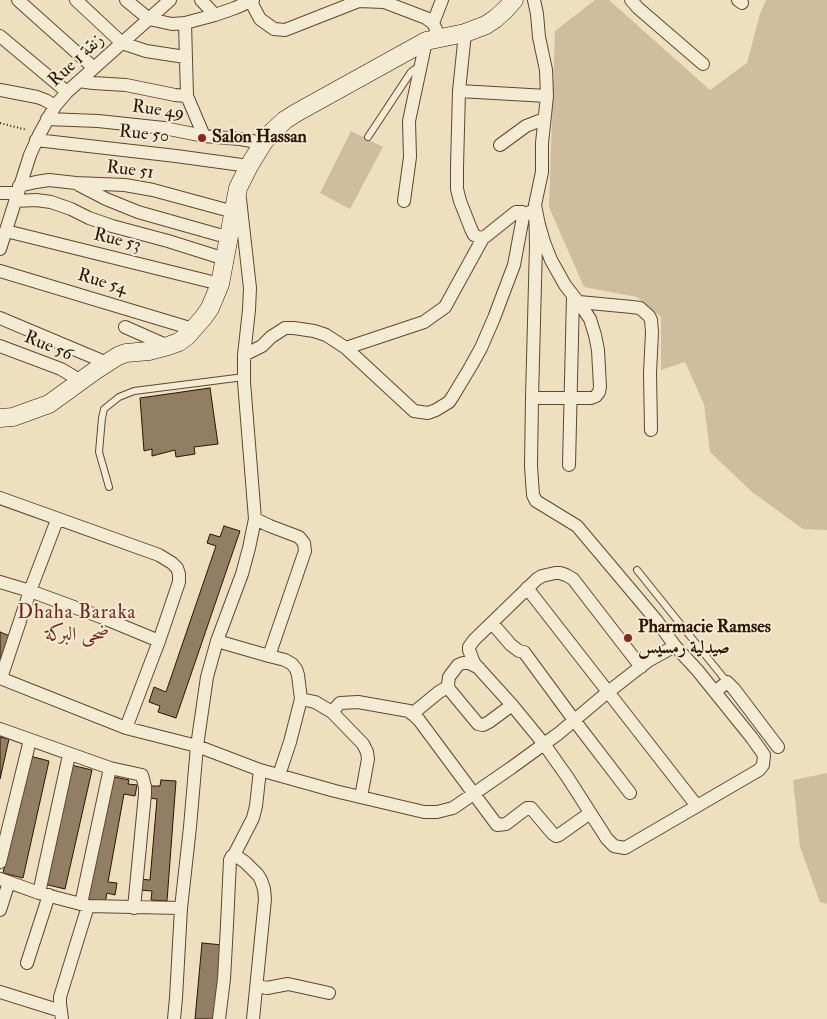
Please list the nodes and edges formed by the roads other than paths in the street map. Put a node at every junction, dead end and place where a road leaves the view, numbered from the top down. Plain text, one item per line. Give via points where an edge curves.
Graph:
1 (18, 0) edge
2 (76, 0) edge
3 (126, 0) edge
4 (170, 0) edge
5 (201, 0) edge
6 (251, 0) edge
7 (442, 0) edge
8 (514, 0) edge
9 (534, 0) edge
10 (631, 0) edge
11 (395, 3) edge
12 (215, 15) junction
13 (149, 19) junction
14 (185, 23) junction
15 (465, 33) junction
16 (433, 34) junction
17 (0, 36) edge
18 (122, 43) junction
19 (185, 57) junction
20 (703, 64) dead end
21 (94, 68) junction
22 (420, 70) junction
23 (79, 81) junction
24 (0, 90) edge
25 (459, 91) junction
26 (66, 92) junction
27 (186, 96) junction
28 (547, 96) junction
29 (55, 106) junction
30 (47, 119) junction
31 (544, 119) junction
32 (204, 136) junction
33 (38, 137) junction
34 (368, 137) dead end
35 (263, 143) junction
36 (500, 145) dead end
37 (249, 166) junction
38 (76, 183) junction
39 (238, 188) junction
40 (0, 193) edge
41 (17, 193) junction
42 (404, 202) dead end
43 (532, 209) junction
44 (234, 212) junction
45 (6, 216) edge
46 (6, 231) junction
47 (230, 238) junction
48 (483, 238) junction
49 (0, 249) edge
50 (225, 259) junction
51 (0, 271) edge
52 (220, 284) junction
53 (576, 299) junction
54 (0, 318) edge
55 (125, 327) dead end
56 (193, 329) junction
57 (0, 346) edge
58 (168, 346) junction
59 (346, 348) junction
60 (244, 355) junction
61 (107, 363) junction
62 (244, 377) junction
63 (81, 381) junction
64 (532, 398) junction
65 (572, 399) junction
66 (0, 418) edge
67 (650, 430) dead end
68 (569, 465) dead end
69 (109, 487) dead end
70 (0, 498) edge
71 (255, 519) junction
72 (57, 520) junction
73 (637, 570) dead end
74 (0, 582) edge
75 (528, 588) junction
76 (30, 591) junction
77 (492, 623) junction
78 (159, 641) junction
79 (217, 642) junction
80 (675, 646) junction
81 (270, 656) junction
82 (641, 667) junction
83 (479, 668) junction
84 (0, 678) edge
85 (727, 682) junction
86 (450, 689) junction
87 (609, 692) junction
88 (715, 692) junction
89 (301, 699) junction
90 (512, 705) junction
91 (332, 712) junction
92 (412, 714) junction
93 (574, 720) junction
94 (126, 728) junction
95 (0, 729) edge
96 (30, 740) junction
97 (544, 744) junction
98 (197, 746) junction
99 (778, 747) dead end
100 (69, 754) junction
101 (110, 768) junction
102 (260, 770) junction
103 (279, 775) junction
104 (474, 793) junction
105 (630, 793) dead end
106 (361, 797) junction
107 (697, 806) junction
108 (590, 813) junction
109 (234, 856) junction
110 (0, 862) edge
111 (4, 881) edge
112 (44, 894) junction
113 (84, 905) junction
114 (134, 908) junction
115 (182, 908) junction
116 (0, 910) edge
117 (27, 963) dead end
118 (257, 986) junction
119 (0, 992) edge
120 (329, 993) dead end
121 (62, 1015) edge
122 (174, 1019) edge
123 (219, 1019) edge
124 (253, 1019) edge

1 - 21 street
2 - 18 street
3 - 13 street
4 - 13 street, Rue 1 زنقة
5 - 12 street
6 - 11 street via 260,19 274,29 285,30 359,1
6 - 12 street
7 - 16 street
8 - 15 street via 495,19
9 - 28 street
10 - 20 street
11 - 16 street via 426,18
12 - 14 street
13 - 14 street
13 - 18 street, Rue 1 زنقة
14 - 19 street
15 - 16 street
15 - 25 street
16 - 22 street
16 - 35 street via 285,120
17 - 26 street
18 - 19 street via 146,51
18 - 21 street, Rue 1 زنقة
19 - 27 street
21 - 23 street, Rue 1 زنقة
22 - 34 lane via 411,72
22 - 42 street via 409,121 410,157
23 - 26 street, Rue 1 زنقة
23 - 27 street via 126,85
24 - 29 street via 37,97
25 - 28 street
25 - 48 street via 457,189 466,221 474,235
26 - 29 street, Rue 1 زنقة
27 - 32 street
28 - 31 street
29 - 30 street, Rue 1 زنقة
30 - 32 street, Rue 49 via 158,127
30 - 33 street, Rue 1 زنقة
31 - 36 street via 526,126
31 - 43 street via 542,172
32 - 35 street, Rue 49
33 - 37 street, Rue 50
33 - 41 street, Rue 1 زنقة
35 - 37 street
37 - 39 street
38 - 41 street, Rue 51 via 36,182
38 - 44 street, Rue 51 via 153,190
38 - 47 street via 138,212
39 - 44 street
39 - 60 street via 250,288
40 - 41 street
41 - 45 street, Rue 1 زنقة
41 - 50 street via 51,202 112,226
43 - 48 street via 516,212
43 - 53 street via 557,272
43 - 59 street via 522,220 514,265 494,318 471,366 444,407 428,414 414,410
43 - 64 street via 536,245
44 - 47 street
45 - 46 street, Rue 1 زنقة
46 - 49 street, Rue 1 زنقة
46 - 52 street, Rue 53
47 - 50 street
48 - 59 street via 445,307 424,322
50 - 52 street
51 - 56 street, Rue 54
52 - 56 street via 210,308
53 - 65 street
53 - 65 street via 590,319 595,335 600,387 592,398
53 - 67 street via 640,308 649,316 652,332
54 - 61 street
55 - 58 street
56 - 58 street via 179,342
57 - 63 street, Rue 56 via 61,369
58 - 61 street via 126,353
59 - 60 street via 320,333 284,328 262,346
60 - 62 street
61 - 63 street
62 - 69 lane via 134,391 119,397 104,409 99,452
62 - 71 street
63 - 66 street via 49,404
64 - 65 street
64 - 80 street via 531,466 536,501 577,526
65 - 68 street
70 - 72 street
71 - 79 street via 242,574
71 - 81 street via 299,537 305,547
72 - 76 street
72 - 78 street via 158,555 177,568 179,582
73 - 85 lane
74 - 76 street
75 - 77 street
75 - 82 street via 542,576 555,573 573,579
75 - 87 street
76 - 78 street
76 - 84 street
77 - 83 street via 469,646 471,658
77 - 93 street via 512,646 524,652
78 - 94 street
79 - 81 street
79 - 98 street via 207,677
80 - 82 street
80 - 88 street
81 - 89 street via 285,660 296,669
82 - 87 street
83 - 86 street via 469,663 458,665 449,677
83 - 90 street
84 - 94 street
85 - 88 street
85 - 99 street
86 - 90 street via 478,724 489,722
86 - 92 street via 439,692
87 - 93 street
87 - 107 street
88 - 107 street via 752,738 764,760 759,770
89 - 91 street via 315,702
89 - 103 street
90 - 97 street
91 - 92 street via 340,702 358,702
91 - 106 street via 360,740 367,752
92 - 104 street
93 - 97 street
93 - 105 street
94 - 98 street
95 - 96 street
96 - 100 street
96 - 110 street
97 - 104 street
97 - 108 street
98 - 102 street
98 - 115 street
100 - 101 street
100 - 112 street
101 - 113 street
101 - 114 street via 142,775 145,787
102 - 103 street
102 - 109 street via 253,818
103 - 106 street
104 - 106 street via 453,808 437,812 424,812
104 - 108 street via 497,825 506,824 531,808 556,836
107 - 108 street via 625,848 614,846
109 - 118 street via 250,866 263,884
109 - 123 street via 230,860
111 - 112 street
111 - 116 street
112 - 113 street
112 - 117 street
113 - 114 street
113 - 121 street via 60,997
114 - 115 street
115 - 122 street
118 - 120 street via 267,988 288,984
118 - 124 street
119 - 121 street

